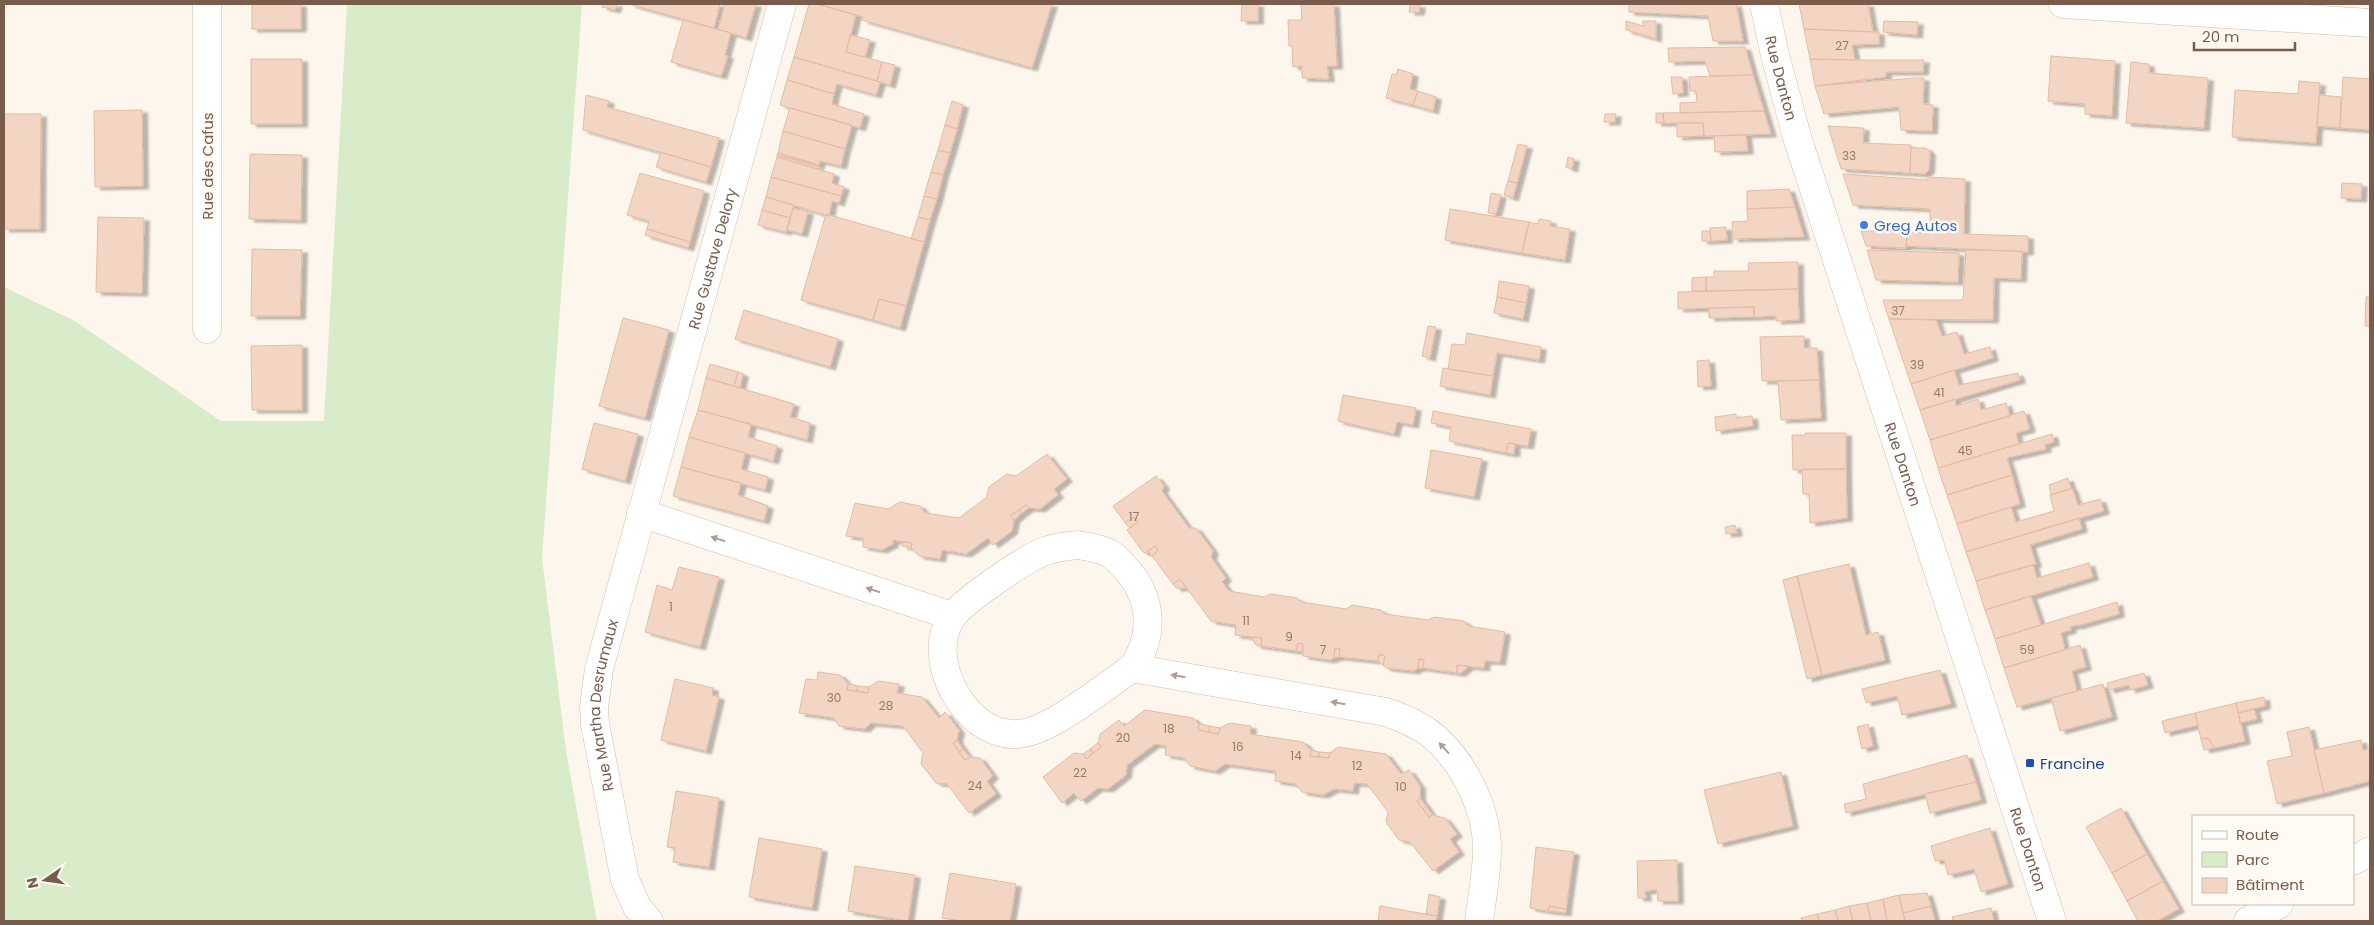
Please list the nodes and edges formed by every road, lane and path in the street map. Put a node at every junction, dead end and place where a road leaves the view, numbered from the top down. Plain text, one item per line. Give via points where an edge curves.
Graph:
1 (208, 4) edge
2 (782, 4) edge
3 (1764, 4) edge
4 (2063, 4) edge
5 (2370, 23) edge
6 (207, 329) dead end
7 (641, 513) junction
8 (952, 616) junction
9 (1132, 668) junction
10 (2370, 851) edge
11 (2354, 860) edge
12 (2276, 905) edge
13 (649, 921) edge
14 (1479, 921) edge
15 (2052, 921) edge
16 (2248, 921) edge

1 - 6 street, Rue des Cafus
2 - 7 street, Rue Gustave Delory
3 - 15 street, Rue Danton via 1797,138
4 - 5 street
8 -> 7 street
7 - 13 street, Rue Martha Desrumaux via 599,669 594,707 625,880 637,907
8 - 9 street via 942,653 951,686 972,715 998,732 1017,735 1046,726
8 - 9 street via 1044,551 1078,545 1095,548 1110,553 1122,563 1134,578 1148,611 1148,636
14 -> 9 street via 1487,846 1481,813 1461,770 1424,729 1386,712
10 - 11 street
12 - 16 street

